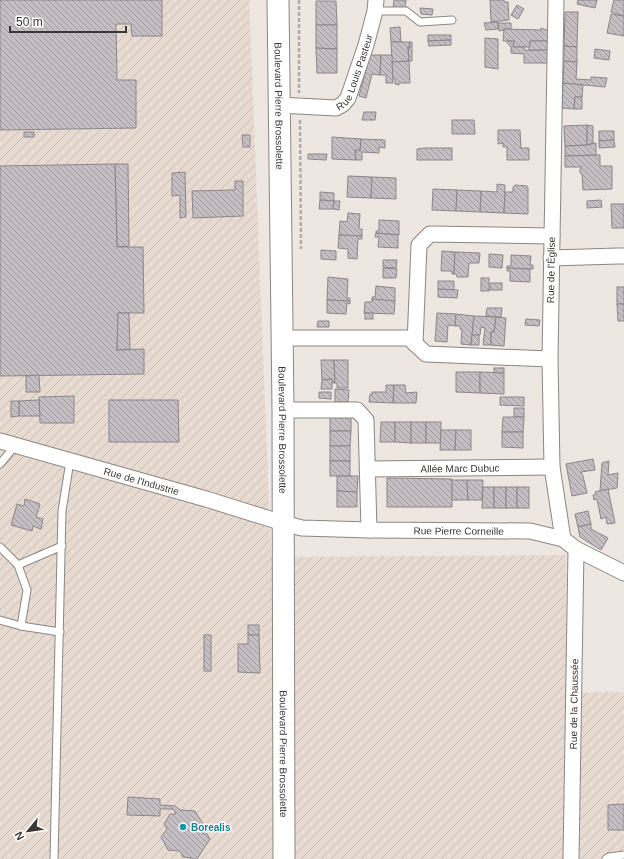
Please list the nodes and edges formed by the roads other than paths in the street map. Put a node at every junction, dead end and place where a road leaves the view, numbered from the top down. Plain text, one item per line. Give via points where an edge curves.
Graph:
1 (278, 0) edge
2 (556, 0) edge
3 (375, 6) edge
4 (452, 20) dead end
5 (279, 105) junction
6 (552, 236) junction
7 (624, 256) edge
8 (551, 258) junction
9 (282, 338) junction
10 (415, 344) junction
11 (550, 359) junction
12 (283, 410) junction
13 (0, 441) edge
14 (16, 445) junction
15 (70, 461) junction
16 (0, 464) edge
17 (552, 467) junction
18 (368, 469) junction
19 (283, 523) junction
20 (369, 530) junction
21 (562, 539) junction
22 (62, 546) junction
23 (0, 547) edge
24 (576, 550) junction
25 (18, 565) junction
26 (624, 573) edge
27 (0, 620) edge
28 (21, 626) junction
29 (60, 632) junction
30 (624, 855) edge
31 (54, 859) edge
32 (284, 859) edge
33 (571, 859) edge
34 (606, 859) edge

1 - 5 main road, Boulevard Pierre Brossolette
2 - 6 street, Rue de l'Église
3 - 4 lane via 406,11 420,22
3 - 5 street, Rue Louis Pasteur via 366,44 348,98 343,104 336,108
5 - 9 main road, Boulevard Pierre Brossolette
6 - 8 street, Rue de l'Église
6 - 10 street via 430,234 420,245
7 - 8 street
8 - 11 street, Rue de l'Église
9 - 10 street via 409,338
9 - 12 main road, Boulevard Pierre Brossolette
10 - 11 street via 426,354
11 - 17 street, Rue de l'Église
12 - 18 street via 356,410 366,420
12 - 19 main road, Boulevard Pierre Brossolette
13 - 14 street, Rue de l'Industrie
14 - 15 street, Rue de l'Industrie
14 - 16 lane
15 - 19 street, Rue de l'Industrie
15 - 22 lane via 62,511
17 - 18 street, Allée Marc Dubuc
17 - 21 street, Rue de l'Église
18 - 20 street
19 - 20 street, Rue Pierre Corneille via 302,528
19 - 32 main road, Boulevard Pierre Brossolette
20 - 21 street, Rue Pierre Corneille via 530,531
21 - 24 street, Rue Pierre Corneille
22 - 25 lane
22 - 29 lane
23 - 25 lane
24 - 26 street, Rue Pierre Corneille
24 - 33 street, Rue de la Chaussée
25 - 28 lane via 27,590
27 - 28 lane
28 - 29 lane
29 - 31 lane
30 - 34 lane

